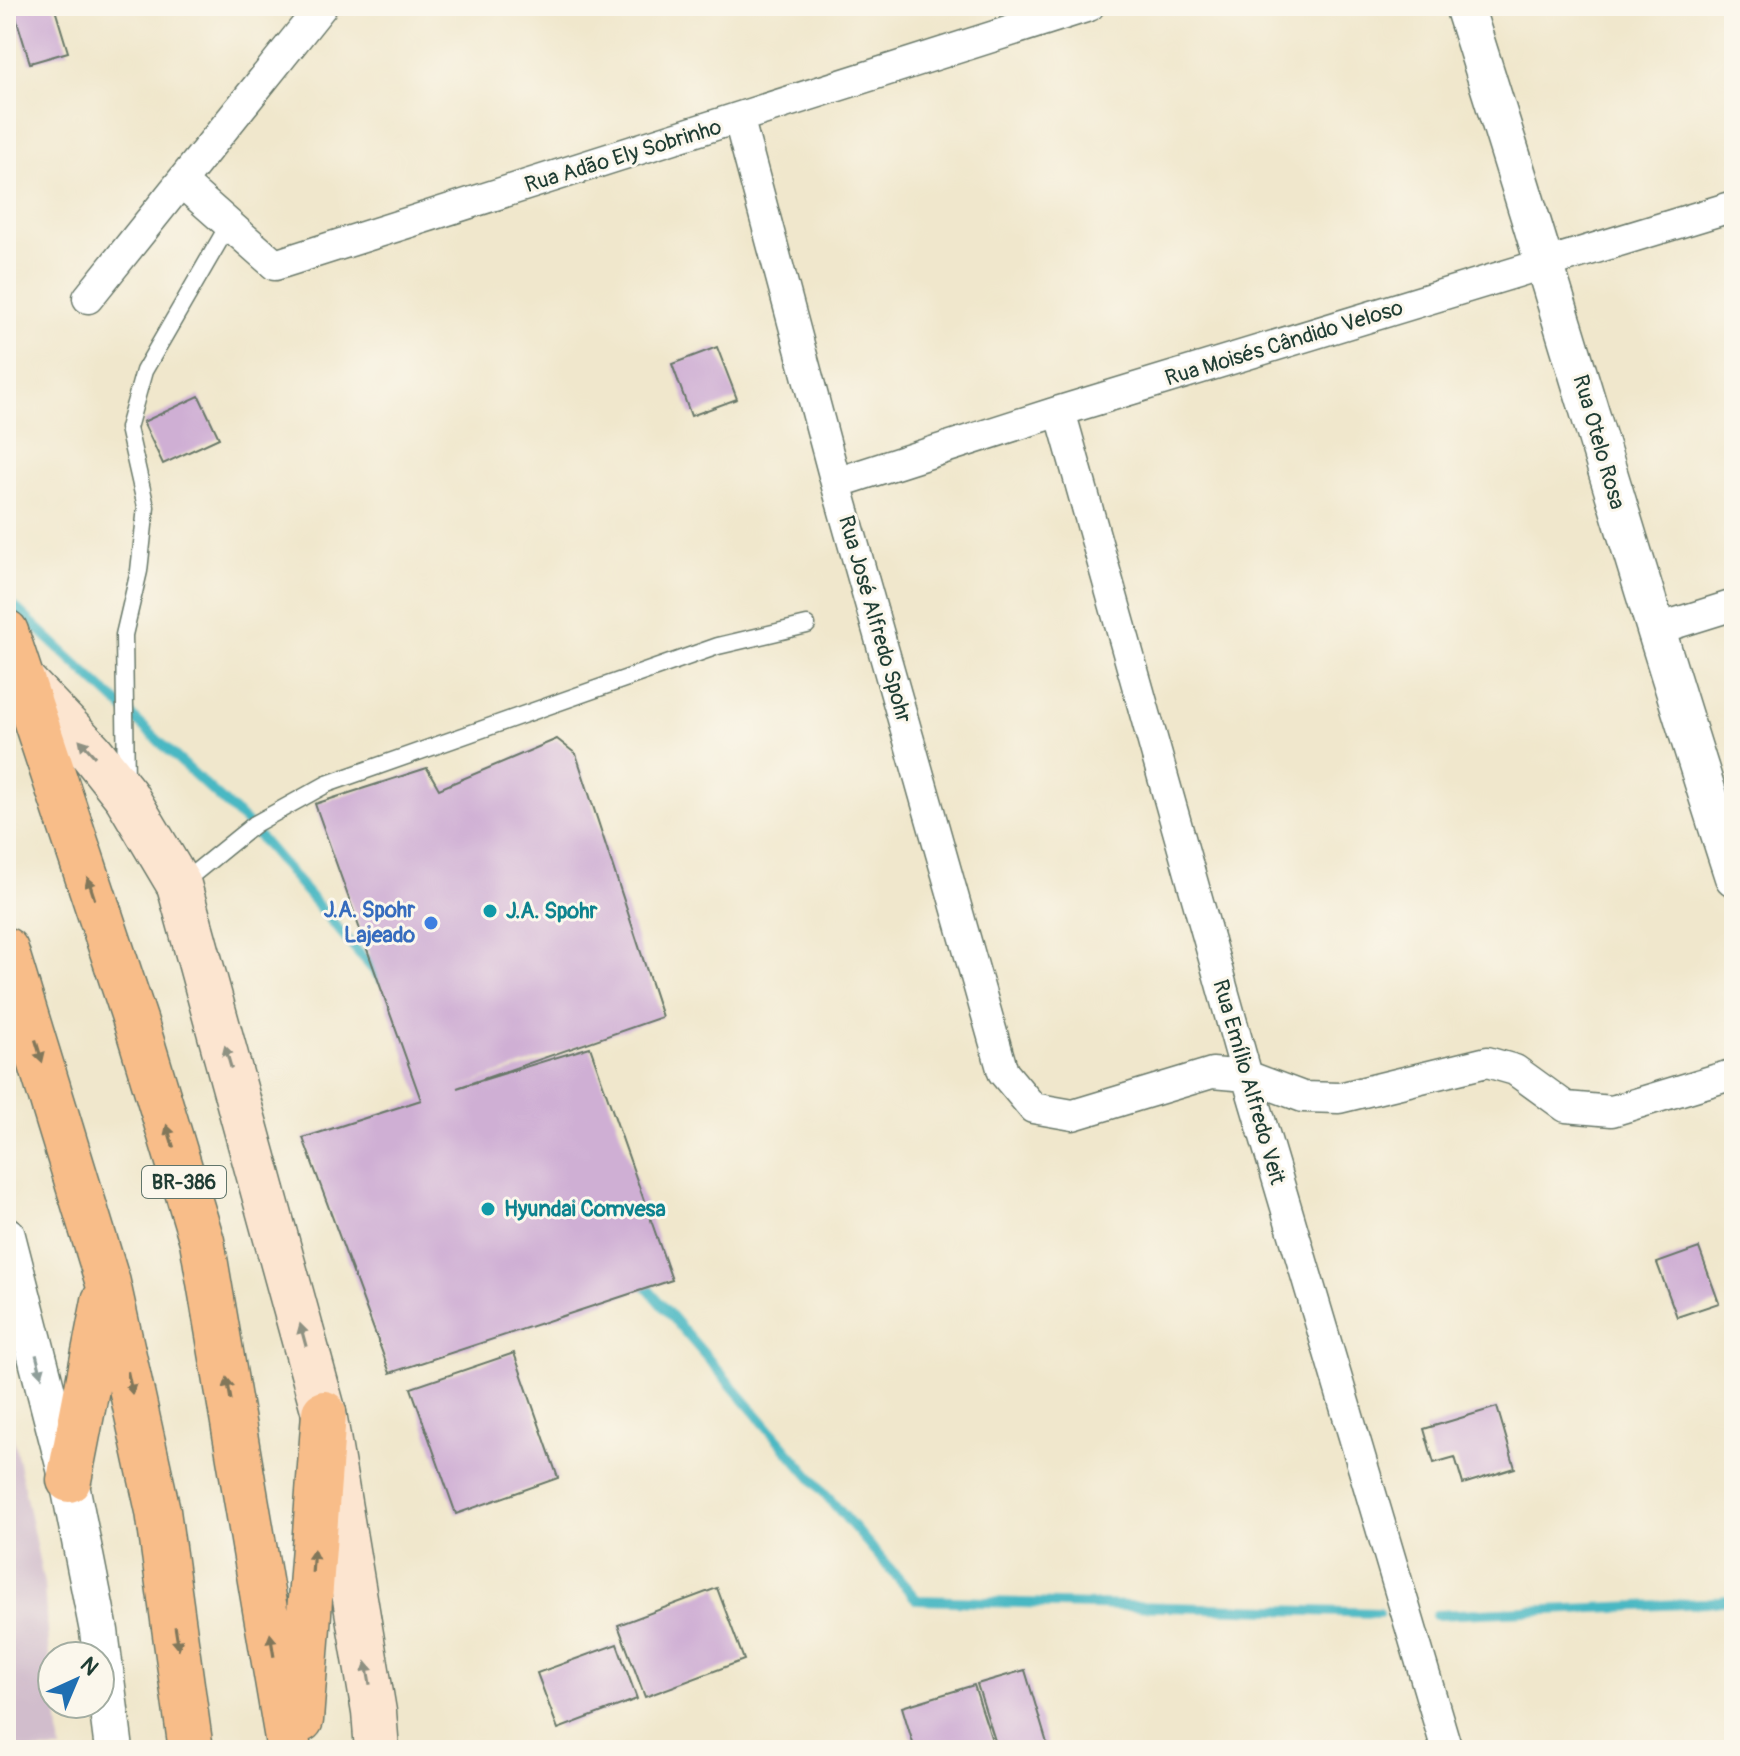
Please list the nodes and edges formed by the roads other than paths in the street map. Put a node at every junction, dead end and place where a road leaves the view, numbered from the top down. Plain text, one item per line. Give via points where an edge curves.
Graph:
1 (322, 6) edge
2 (1089, 6) edge
3 (1464, 6) edge
4 (739, 120) junction
5 (181, 182) junction
6 (1734, 206) edge
7 (229, 224) junction
8 (1546, 264) junction
9 (88, 298) dead end
10 (1060, 411) junction
11 (836, 483) junction
12 (1734, 605) edge
13 (807, 625) dead end
14 (1654, 630) junction
15 (6, 632) edge
16 (23, 681) junction
17 (126, 796) junction
18 (1734, 877) edge
19 (179, 885) junction
20 (6, 950) edge
21 (1734, 1074) edge
22 (1247, 1076) junction
23 (6, 1236) edge
24 (108, 1283) junction
25 (324, 1413) junction
26 (69, 1480) junction
27 (114, 1750) edge
28 (191, 1750) edge
29 (289, 1750) edge
30 (299, 1750) edge
31 (377, 1750) edge
32 (1447, 1750) edge

1 - 5 street
2 - 4 street, Rua Adão Ely Sobrinho
3 - 8 street, Rua Otelo Rosa
4 - 7 street, Rua Adão Ely Sobrinho via 275,265
4 - 11 street, Rua José Alfredo Spohr
5 - 7 street, Rua Adão Ely Sobrinho
5 - 9 street
6 - 8 street, Rua Moisés Cândido Veloso
7 - 17 lane via 144,371 128,428 146,507 124,635
8 - 10 street, Rua Moisés Cândido Veloso
8 - 14 street, Rua Otelo Rosa
10 - 11 street, Rua Moisés Cândido Veloso
10 - 22 street, Rua Emílio Alfredo Veit
11 - 22 street, Rua José Alfredo Spohr via 1003,1072 1033,1108 1073,1115 1212,1073
12 - 14 street
13 - 19 lane via 718,646 327,784 255,824
14 - 18 street, Rua Otelo Rosa
15 - 16 highway, BR-386
17 -> 16 main road
29 -> 16 highway, BR-386 via 202,1241
17 - 19 main road
25 -> 19 main road
20 -> 24 highway
21 - 22 street via 1612,1111 1566,1107 1515,1070 1487,1062 1339,1098 1303,1097
22 - 32 street, Rua Emílio Alfredo Veit
23 -> 26 street
24 - 26 highway
24 -> 28 highway via 158,1511
30 -> 25 highway
31 -> 25 main road
26 - 27 street via 99,1631

